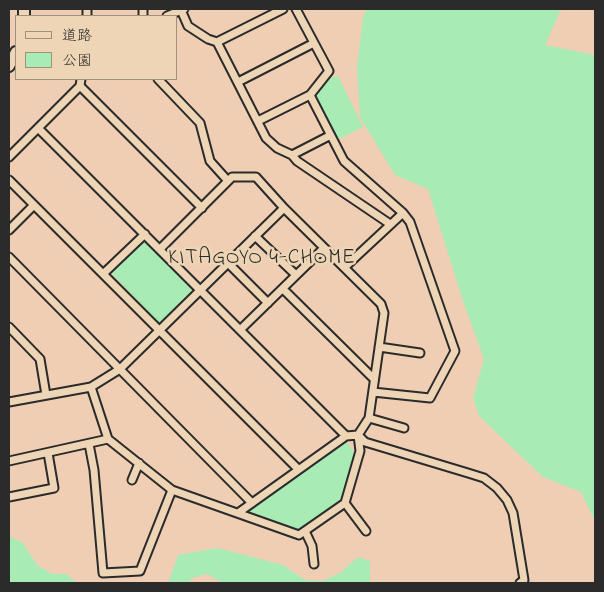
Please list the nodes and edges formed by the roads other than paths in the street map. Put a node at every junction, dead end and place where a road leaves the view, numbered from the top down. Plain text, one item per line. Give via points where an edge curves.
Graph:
1 (283, 9) edge
2 (296, 9) edge
3 (183, 10) edge
4 (170, 15) edge
5 (217, 42) junction
6 (314, 43) junction
7 (15, 54) edge
8 (9, 66) edge
9 (159, 80) edge
10 (81, 82) edge
11 (238, 82) junction
12 (310, 95) junction
13 (258, 122) junction
14 (38, 128) junction
15 (329, 136) junction
16 (9, 156) edge
17 (292, 156) junction
18 (9, 180) edge
19 (228, 181) junction
20 (34, 205) junction
21 (202, 208) junction
22 (284, 208) junction
23 (403, 213) junction
24 (390, 224) junction
25 (9, 230) edge
26 (145, 234) junction
27 (255, 236) junction
28 (324, 248) junction
29 (160, 250) junction
30 (9, 257) edge
31 (228, 263) junction
32 (345, 266) junction
33 (103, 274) junction
34 (296, 276) junction
35 (283, 289) junction
36 (201, 290) junction
37 (268, 303) junction
38 (9, 327) edge
39 (241, 329) junction
40 (159, 331) junction
41 (379, 347) junction
42 (420, 353) dead end
43 (120, 369) junction
44 (374, 379) junction
45 (91, 387) junction
46 (372, 392) junction
47 (46, 395) junction
48 (9, 402) edge
49 (369, 418) junction
50 (404, 428) dead end
51 (358, 435) junction
52 (346, 436) junction
53 (108, 439) junction
54 (88, 444) junction
55 (48, 453) junction
56 (9, 460) edge
57 (139, 463) junction
58 (298, 469) junction
59 (132, 480) dead end
60 (172, 490) junction
61 (9, 497) edge
62 (252, 503) junction
63 (345, 504) junction
64 (238, 513) junction
65 (305, 531) junction
66 (366, 531) dead end
67 (314, 564) dead end
68 (520, 583) edge

1 - 5 street
2 - 6 street
3 - 4 street
3 - 5 street via 188,26
5 - 11 street
6 - 11 street
6 - 12 street via 329,71
7 - 8 street
9 - 19 street via 200,123 210,161
10 - 14 street
10 - 21 street
11 - 13 street
12 - 13 street
12 - 15 street
13 - 17 street via 266,138
14 - 16 street
14 - 26 street
15 - 17 street
15 - 23 street via 344,161
17 - 24 street
18 - 20 street
19 - 21 street
19 - 22 street via 232,178 256,178
20 - 25 street
20 - 33 street
21 - 29 street
22 - 27 street
22 - 28 street
23 - 24 street
23 - 46 street via 410,222 455,351 430,398
24 - 32 street
26 - 29 street
26 - 33 street
27 - 31 street
27 - 34 street
28 - 32 street
28 - 34 street
29 - 36 street
30 - 43 street
31 - 36 street
31 - 37 street
32 - 41 street via 381,304 384,314
33 - 40 street
34 - 35 street
35 - 37 street
35 - 44 street
36 - 39 street
36 - 40 street
37 - 39 street
38 - 47 street via 40,359
39 - 52 street
40 - 43 street
40 - 58 street
41 - 42 street
41 - 44 street
43 - 45 street
43 - 62 street
44 - 46 street
45 - 47 street
45 - 53 street
46 - 49 street
47 - 48 street
49 - 50 street
49 - 51 street
51 - 52 street
51 - 63 street via 360,450
51 - 68 street via 366,442 476,476 497,488 513,513 524,580
52 - 58 street
53 - 54 street
53 - 57 street
54 - 55 street
54 - 60 street via 94,470 103,573 140,571
55 - 56 street
55 - 61 street via 54,488
57 - 59 street
57 - 60 street
58 - 62 street
60 - 64 street
62 - 64 street
63 - 65 street
63 - 66 street
64 - 65 street via 299,535
65 - 67 street via 312,546

